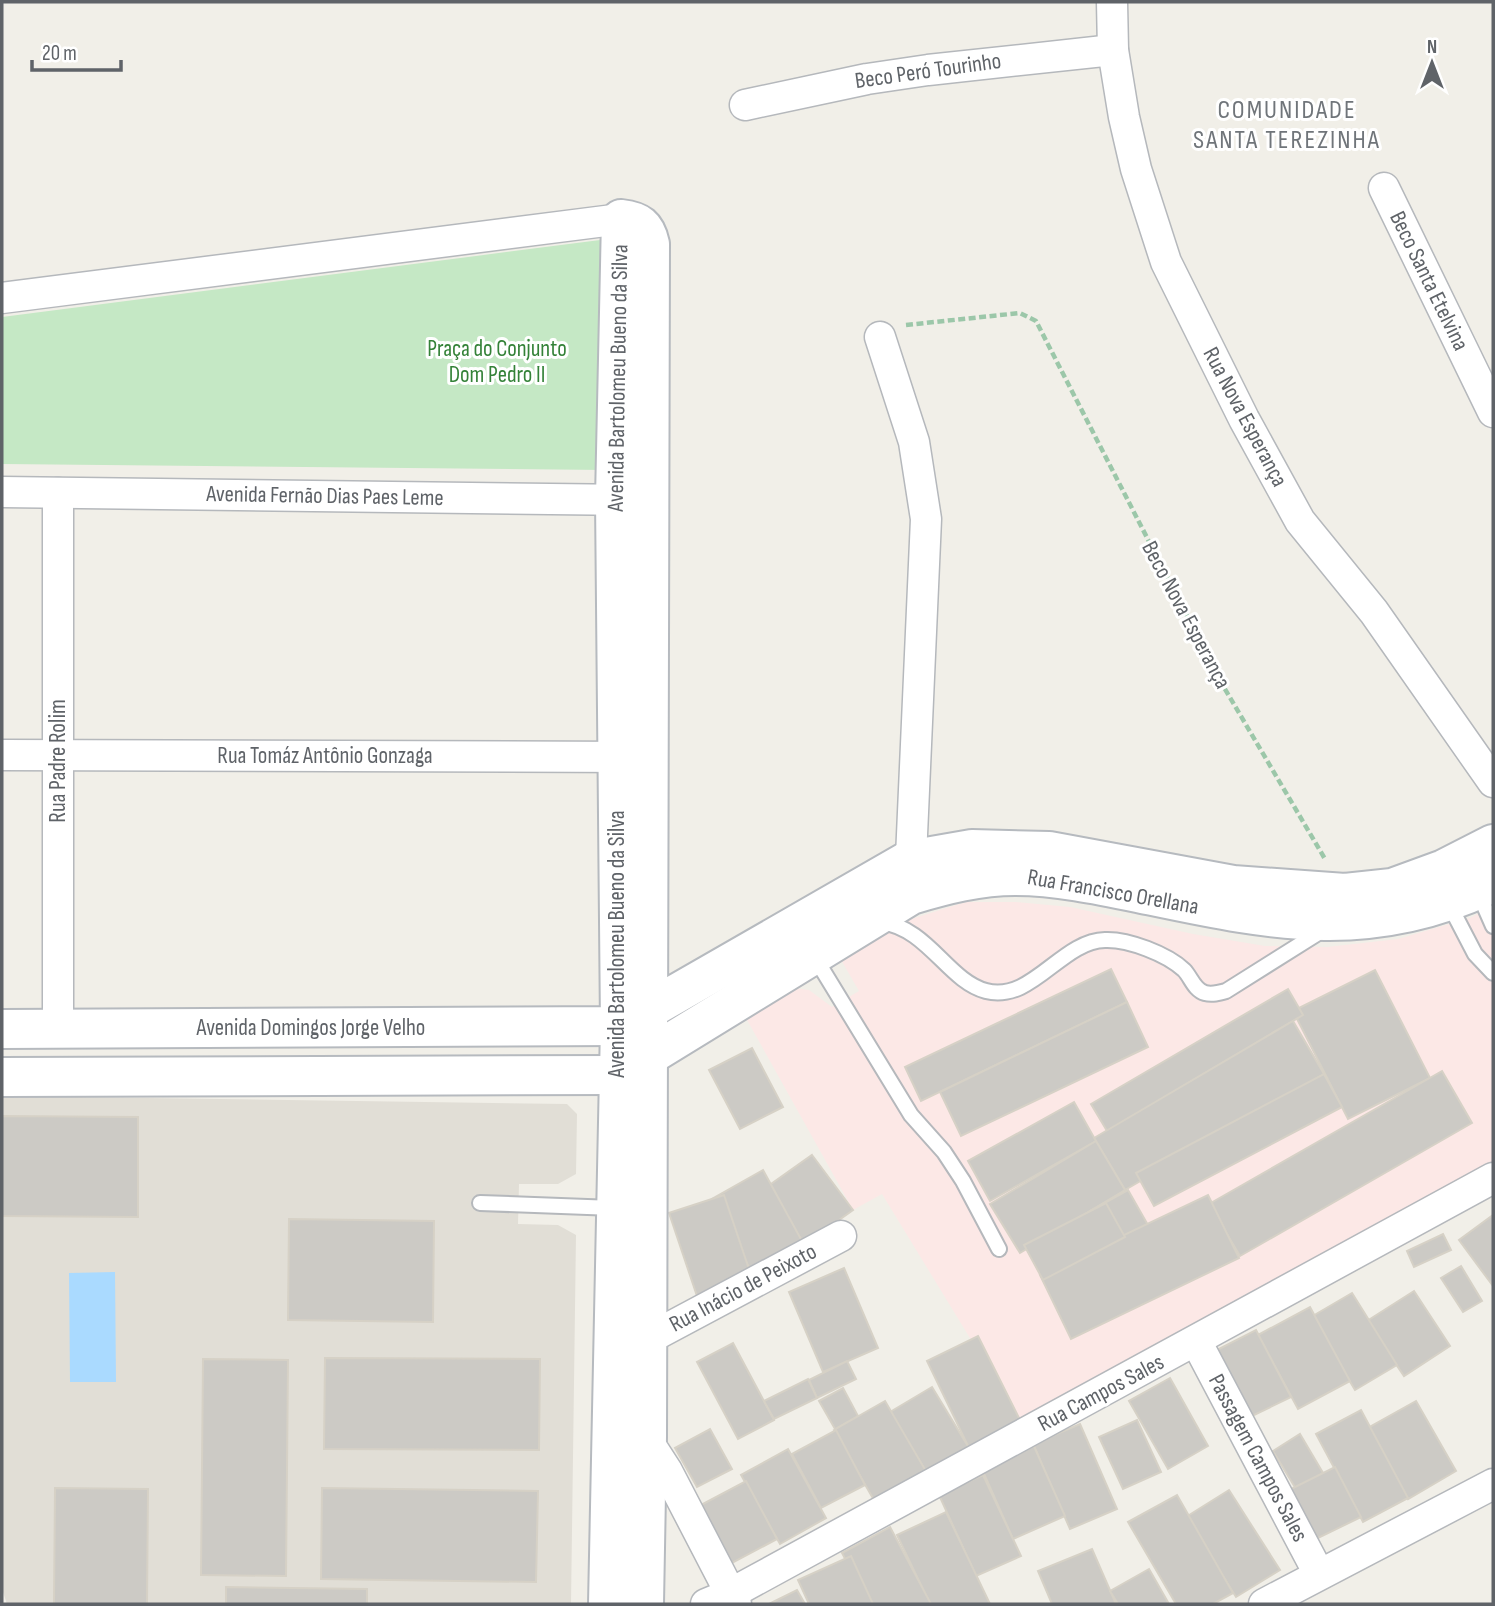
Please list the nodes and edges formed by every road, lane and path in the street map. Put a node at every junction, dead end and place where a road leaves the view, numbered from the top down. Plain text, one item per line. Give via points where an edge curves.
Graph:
1 (1112, 2) edge
2 (1113, 50) junction
3 (746, 105) dead end
4 (1384, 188) dead end
5 (621, 219) joint
6 (2, 298) edge
7 (880, 337) joint
8 (1483, 365) edge
9 (1493, 412) edge
10 (2, 492) edge
11 (58, 494) junction
12 (632, 499) junction
13 (2, 755) edge
14 (58, 755) junction
15 (632, 757) junction
16 (1493, 782) edge
17 (1493, 844) edge
18 (910, 877) junction
19 (1473, 892) edge
20 (1396, 902) junction
21 (1340, 907) junction
22 (869, 920) junction
23 (1493, 926) edge
24 (813, 955) junction
25 (1493, 973) edge
26 (634, 1018) junction
27 (2, 1029) edge
28 (58, 1029) junction
29 (633, 1066) junction
30 (2, 1077) edge
31 (1493, 1178) edge
32 (480, 1203) dead end
33 (616, 1208) junction
34 (841, 1236) dead end
35 (999, 1249) dead end
36 (646, 1340) junction
37 (1196, 1341) junction
38 (630, 1436) junction
39 (1493, 1484) edge
40 (1319, 1574) junction
41 (724, 1601) edge
42 (608, 1604) edge
43 (644, 1604) edge
44 (1264, 1604) edge

1 - 2 street, Rua Nova Esperança
2 - 3 street, Beco Peró Tourinho via 867,79
2 - 16 street, Rua Nova Esperança via 1136,169 1166,262 1244,419 1300,521 1374,612
4 - 8 street, Beco Santa Etelvina
5 - 6 street
5 - 12 street, Avenida Bartolomeu Bueno da Silva via 642,224 650,244
7 - 18 street via 914,442 926,519
7 - 21 path, Beco Nova Esperança via 887,327 1020,313 1036,321
8 - 9 street, Beco Santa Etelvina
10 - 11 street, Avenida Fernão Dias Paes Leme
11 - 12 street, Avenida Fernão Dias Paes Leme
11 - 14 street, Rua Padre Rolim
12 - 15 street, Avenida Bartolomeu Bueno da Silva
13 - 14 street, Rua Tomáz Antônio Gonzaga
14 - 15 street, Rua Tomáz Antônio Gonzaga
14 - 28 street, Rua Padre Rolim
15 - 26 street, Avenida Bartolomeu Bueno da Silva
17 - 20 street, Rua Francisco Orellana via 1444,869
18 - 21 street, Rua Francisco Orellana via 957,881 1016,876 1105,886 1300,922
18 - 22 street, Rua Francisco Orellana
18 - 26 street, Rua Francisco Orellana
19 - 20 street, Rua Francisco Orellana
19 - 23 lane
19 - 25 lane via 1475,954
20 - 21 street, Rua Francisco Orellana
21 - 22 lane via 1226,991 1214,994 1196,988 1185,971 1166,959 1109,940 1081,946 1011,991 985,991 916,935 895,924
22 - 24 street, Rua Francisco Orellana
24 - 29 street, Rua Francisco Orellana
24 - 35 lane via 911,1115 944,1152
26 - 28 street, Avenida Domingos Jorge Velho
26 - 29 street, Avenida Bartolomeu Bueno da Silva
27 - 28 street, Avenida Domingos Jorge Velho
29 - 30 street, Avenida Domingos Jorge Velho
29 - 33 street, Avenida Bartolomeu Bueno da Silva
29 - 36 street, Avenida Bartolomeu Bueno da Silva
31 - 37 street, Rua Campos Sales
32 - 33 lane
33 - 38 street, Avenida Bartolomeu Bueno da Silva
34 - 36 street, Rua Inácio de Peixoto
36 - 38 street, Avenida Bartolomeu Bueno da Silva
37 - 40 street, Passagem Campos Sales
37 - 41 street, Rua Campos Sales
38 - 41 street
38 - 42 street, Avenida Bartolomeu Bueno da Silva
38 - 43 street, Avenida Bartolomeu Bueno da Silva
39 - 40 street
40 - 44 street

